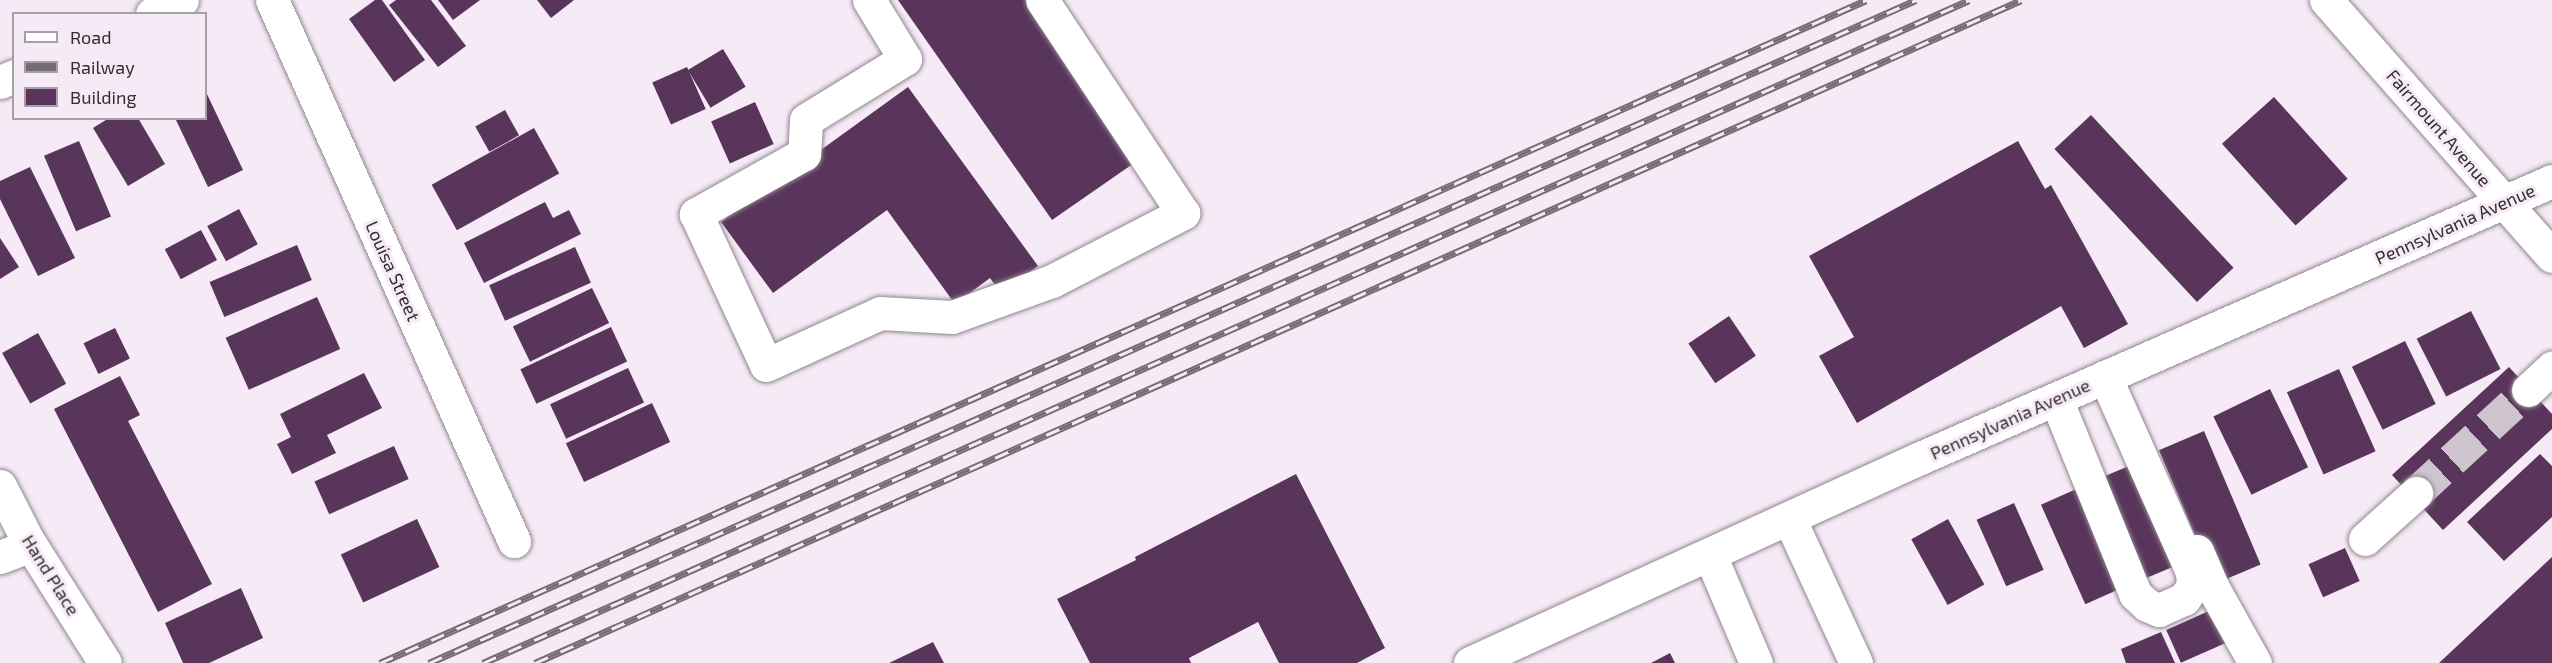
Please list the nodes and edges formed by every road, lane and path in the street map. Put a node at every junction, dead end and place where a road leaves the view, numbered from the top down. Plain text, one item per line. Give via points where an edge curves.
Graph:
1 (182, 0) edge
2 (272, 0) edge
3 (869, 0) edge
4 (1041, 0) edge
5 (2326, 0) edge
6 (156, 12) edge
7 (2552, 181) edge
8 (2505, 202) junction
9 (2552, 256) edge
10 (2552, 368) edge
11 (2105, 377) junction
12 (2528, 390) tunnel mouth
13 (2056, 399) junction
14 (0, 486) edge
15 (2416, 493) tunnel mouth
16 (1789, 519) junction
17 (2365, 539) dead end
18 (514, 541) dead end
19 (31, 545) junction
20 (1710, 555) junction
21 (0, 557) edge
22 (105, 663) edge
23 (1470, 663) edge
24 (1756, 663) edge
25 (1856, 663) edge
26 (2255, 663) edge

1 - 6 street
2 - 18 street, Louisa Street
3 - 4 street via 905,59 806,120 804,154 696,214 766,366 880,313 952,316 1052,281 1183,213
5 - 8 street, Fairmount Avenue
7 - 8 street, Pennsylvania Avenue
8 - 9 street, Fairmount Avenue
8 - 11 street, Pennsylvania Avenue
10 - 12 street
11 - 13 street, Pennsylvania Avenue
11 - 13 street via 2192,572 2193,586 2184,599 2159,610 2135,594
11 - 26 street via 2133,400 2213,588
13 - 16 street, Pennsylvania Avenue
14 - 19 street, Hand Place
15 - 17 street
16 - 20 street, Pennsylvania Avenue
16 - 25 street
19 - 21 street
19 - 22 street, Hand Place
20 - 23 street, Pennsylvania Avenue
20 - 24 street

